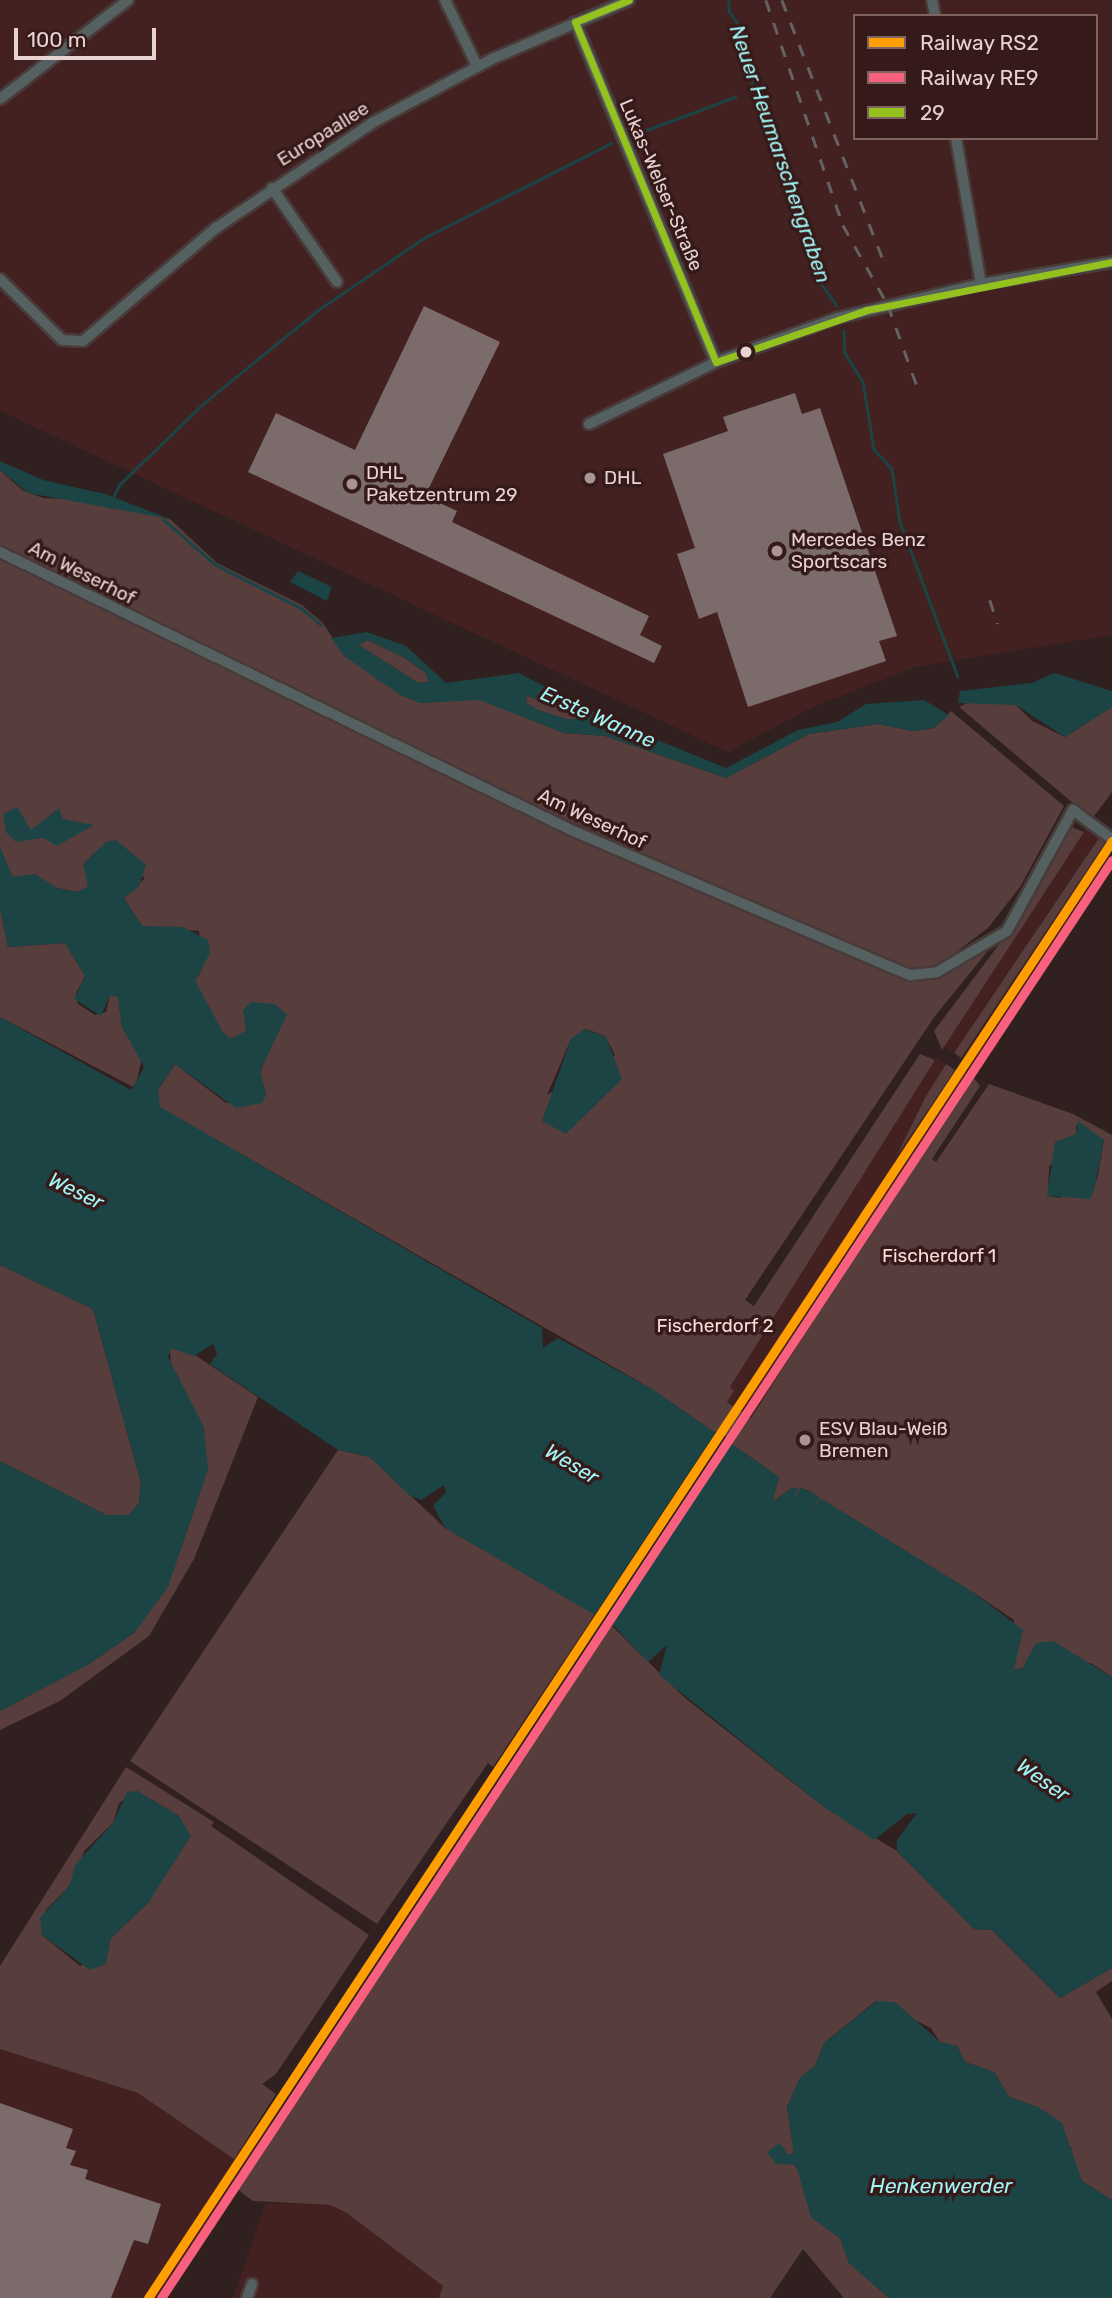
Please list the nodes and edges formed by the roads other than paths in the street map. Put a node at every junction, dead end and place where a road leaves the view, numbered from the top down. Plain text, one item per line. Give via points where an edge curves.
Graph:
1 (128, 0) edge
2 (445, 0) edge
3 (629, 0) edge
4 (575, 22) junction
5 (477, 66) junction
6 (0, 99) edge
7 (956, 140) edge
8 (272, 188) junction
9 (1112, 262) edge
10 (0, 279) edge
11 (337, 282) dead end
12 (981, 284) junction
13 (716, 362) junction
14 (589, 424) dead end
15 (0, 552) edge
16 (1112, 839) edge
17 (252, 2284) dead end
18 (247, 2298) edge

1 - 6 street
2 - 5 street
3 - 4 street, Europaallee
4 - 5 street, Europaallee
4 - 13 street, Lukas-Welser-Straße
5 - 8 street, Europaallee via 372,123
7 - 12 street
8 - 10 street, Europaallee via 162,272 88,338 67,342
8 - 11 street
9 - 12 street
12 - 13 street via 837,318
13 - 14 street
15 - 16 street, Am Weserhof via 571,830 910,975 937,972 1007,931 1073,810
17 - 18 street

